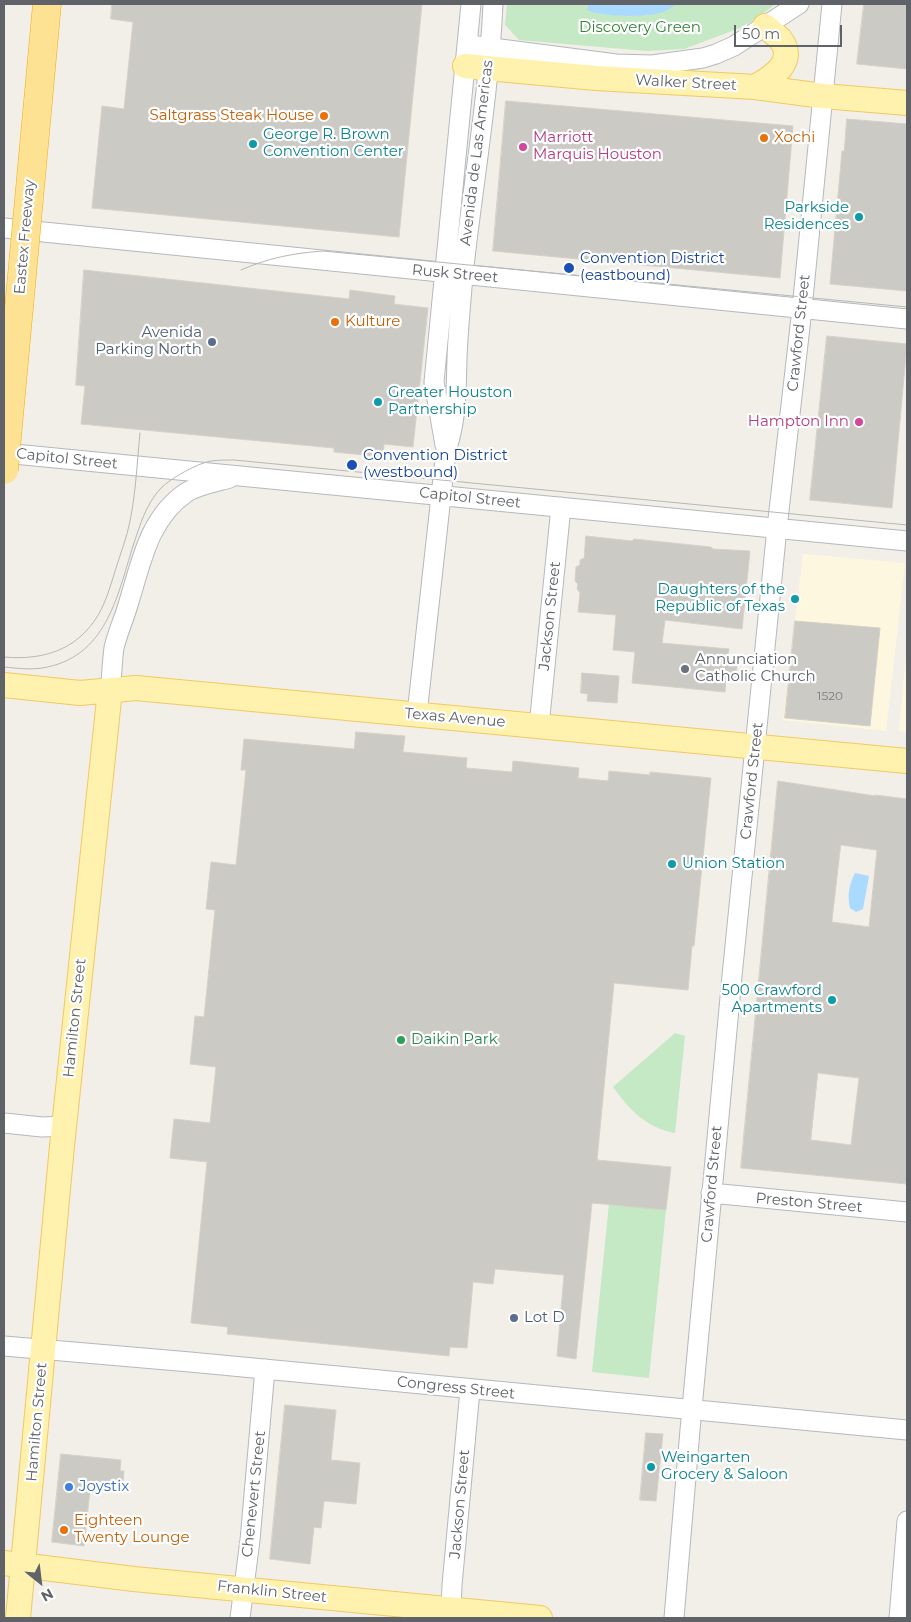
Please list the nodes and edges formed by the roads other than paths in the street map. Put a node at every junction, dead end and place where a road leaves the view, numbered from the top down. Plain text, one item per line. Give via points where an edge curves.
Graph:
1 (47, 4) edge
2 (471, 4) edge
3 (493, 4) edge
4 (799, 4) edge
5 (832, 4) edge
6 (765, 26) junction
7 (477, 57) junction
8 (638, 73) junction
9 (755, 87) junction
10 (822, 96) junction
11 (907, 103) edge
12 (4, 228) edge
13 (454, 274) junction
14 (802, 309) junction
15 (907, 319) edge
16 (4, 453) edge
17 (4, 470) edge
18 (239, 476) junction
19 (441, 495) junction
20 (561, 507) junction
21 (777, 528) junction
22 (907, 541) edge
23 (4, 685) edge
24 (110, 690) junction
25 (417, 714) junction
26 (539, 726) junction
27 (756, 746) junction
28 (907, 761) edge
29 (4, 1123) edge
30 (64, 1126) junction
31 (711, 1194) junction
32 (907, 1212) edge
33 (4, 1346) edge
34 (43, 1350) junction
35 (265, 1369) junction
36 (470, 1390) junction
37 (692, 1410) junction
38 (907, 1430) edge
39 (907, 1521) edge
40 (14, 1564) edge
41 (244, 1590) junction
42 (451, 1614) edge
43 (18, 1618) edge
44 (240, 1618) edge
45 (540, 1618) edge
46 (674, 1618) edge
47 (899, 1618) edge

1 - 17 highway, Eastex Freeway, bridge
2 - 7 street, Avenida de Las Americas
3 - 7 street, Avenida de Las Americas
4 - 6 street
5 - 10 street, Crawford Street
6 - 8 street via 734,46 703,58 652,65
6 - 9 main road via 780,40 784,62 771,78
7 - 8 main road, Walker Street
7 - 13 street, Avenida de Las Americas
8 - 9 main road, Walker Street
9 - 10 main road, Walker Street
10 - 11 main road, Walker Street
10 - 14 street, Crawford Street
12 - 13 street, Rusk Street
13 - 14 street, Rusk Street
13 - 19 street, Avenida de Las Americas via 457,392
14 - 15 street, Rusk Street
14 - 21 street, Crawford Street
16 - 18 street, Capitol Street
18 - 19 street, Capitol Street
18 - 24 street, Hamilton Street via 186,493 168,508 149,536 114,648
19 - 20 street, Capitol Street
19 - 25 street, Avenida de Las Americas
20 - 21 street, Capitol Street
20 - 26 street, Jackson Street
21 - 22 street, Capitol Street
21 - 27 street, Crawford Street
23 - 24 main road, Texas Avenue via 80,693
24 - 25 main road, Texas Avenue via 136,688
24 - 30 main road, Hamilton Street
25 - 26 main road, Texas Avenue
26 - 27 main road, Texas Avenue
27 - 28 main road, Texas Avenue
27 - 31 street, Crawford Street
29 - 30 street
30 - 34 main road, Hamilton Street
31 - 32 street, Preston Street
31 - 37 street, Crawford Street
33 - 34 street, Congress Street
34 - 35 street, Congress Street
34 - 40 main road, Hamilton Street
35 - 36 street, Congress Street
35 - 41 street, Chenevert Street
36 - 37 street, Congress Street
36 - 42 street, Jackson Street
37 - 38 street, Congress Street
37 - 46 street, Crawford Street
39 - 47 street
40 - 41 main road, Franklin Street
40 - 43 main road, Hamilton Street
41 - 42 main road, Franklin Street
41 - 44 street, Chenevert Street
42 - 45 main road, Franklin Street

